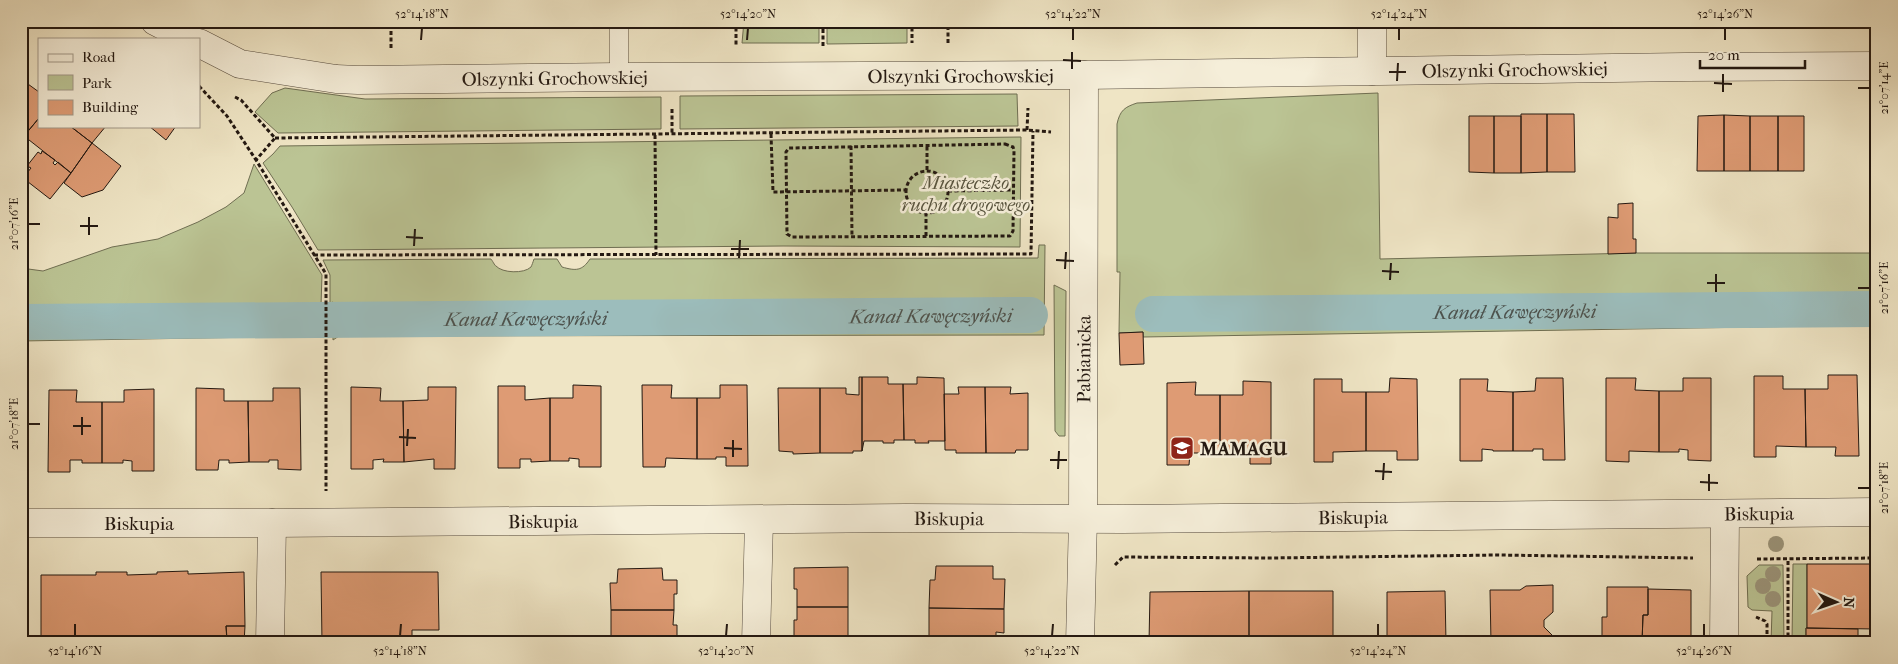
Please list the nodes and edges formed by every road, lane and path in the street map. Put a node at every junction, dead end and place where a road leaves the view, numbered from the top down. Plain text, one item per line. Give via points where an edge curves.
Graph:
1 (155, 21) edge
2 (391, 21) edge
3 (619, 21) edge
4 (736, 21) edge
5 (823, 21) edge
6 (912, 21) edge
7 (948, 21) edge
8 (1372, 21) edge
9 (188, 38) edge
10 (200, 44) edge
11 (948, 48) dead end
12 (822, 49) dead end
13 (912, 49) dead end
14 (736, 50) dead end
15 (391, 54) dead end
16 (1877, 66) edge
17 (1372, 72) junction
18 (1084, 76) junction
19 (619, 77) junction
20 (200, 87) edge
21 (232, 96) dead end
22 (672, 102) dead end
23 (1032, 131) junction
24 (672, 134) junction
25 (772, 134) junction
26 (655, 135) junction
27 (274, 138) junction
28 (1052, 142) dead end
29 (927, 145) junction
30 (851, 146) junction
31 (256, 160) junction
32 (927, 170) junction
33 (905, 190) junction
34 (1014, 190) junction
35 (852, 191) junction
36 (948, 191) junction
37 (787, 192) junction
38 (926, 213) junction
39 (852, 236) junction
40 (926, 236) junction
41 (656, 254) junction
42 (314, 255) junction
43 (326, 492) dead end
44 (1877, 512) edge
45 (1725, 514) junction
46 (1083, 518) junction
47 (759, 520) junction
48 (272, 523) junction
49 (21, 524) edge
50 (1696, 558) dead end
51 (1877, 558) edge
52 (1788, 559) junction
53 (1753, 560) dead end
54 (1115, 566) dead end
55 (270, 643) edge
56 (756, 643) edge
57 (1080, 643) edge
58 (1724, 643) edge
59 (1788, 643) edge

1 - 9 street
2 - 15 path
3 - 19 lane
4 - 14 path
5 - 12 path
6 - 13 path
7 - 11 path
8 - 17 street
10 - 19 street, Olszynki Grochowskiej via 240,64 336,79
16 - 17 street, Olszynki Grochowskiej
17 - 18 street, Olszynki Grochowskiej
18 - 19 street, Olszynki Grochowskiej
18 - 46 street, Pabianicka
20 - 31 path via 227,116
21 - 27 path via 241,100
22 - 24 path
23 - 25 path
23 - 28 path via 1052,132
23 - 41 path via 1031,254
24 - 25 path
24 - 26 path
25 - 37 path via 773,192
26 - 27 path
26 - 41 path
27 - 31 path
29 - 30 path
29 - 32 path
29 - 34 path via 1010,146 1014,150
30 - 35 path
30 - 37 path via 789,148 786,152
31 - 42 path
32 - 33 path via 916,172 908,180
32 - 36 path via 945,180
33 - 35 path
33 - 38 path via 906,200 912,208
34 - 36 path
34 - 40 path via 1013,231 1010,236
35 - 37 path
35 - 39 path
36 - 38 path via 944,205
37 - 39 path via 789,236
38 - 40 path
39 - 40 path
41 - 42 path
42 - 43 path via 326,274
44 - 45 street, Biskupia
45 - 46 street, Biskupia
45 - 58 street
46 - 47 street, Biskupia
46 - 57 street, Pabianicka
47 - 48 street, Biskupia
47 - 56 street
48 - 49 street, Biskupia
48 - 55 street
50 - 54 path via 1508,555 1123,558
51 - 52 path
52 - 53 path
52 - 59 path

